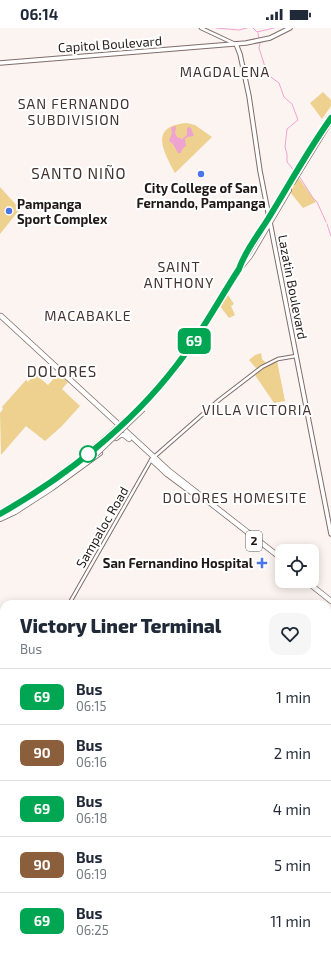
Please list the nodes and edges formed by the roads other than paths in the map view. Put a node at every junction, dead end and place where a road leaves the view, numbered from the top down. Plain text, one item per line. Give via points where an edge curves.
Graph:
1 (201, 28) edge
2 (290, 28) edge
3 (236, 44) junction
4 (0, 63) edge
5 (331, 119) edge
6 (296, 176) junction
7 (269, 219) junction
8 (248, 255) junction
9 (244, 262) junction
10 (239, 269) junction
11 (1, 315) edge
12 (296, 356) junction
13 (179, 364) junction
14 (146, 404) junction
15 (132, 418) junction
16 (118, 428) junction
17 (121, 435) junction
18 (95, 453) junction
19 (154, 457) junction
20 (75, 465) junction
21 (84, 465) junction
22 (21, 502) junction
23 (10, 509) junction
24 (15, 512) junction
25 (0, 514) edge
26 (7, 516) junction
27 (0, 519) edge
28 (331, 534) edge
29 (275, 554) edge
30 (275, 558) edge
31 (315, 588) edge
32 (319, 588) edge
33 (331, 597) edge
34 (71, 600) edge
35 (330, 600) edge

1 - 3 street
2 - 3 main road, Capitol Boulevard via 262,41
3 - 4 main road, Capitol Boulevard
3 - 7 main road, Lazatin Boulevard via 249,96
5 - 6 highway
6 - 7 highway
6 - 8 highway, bridge
7 - 9 highway via 250,256
7 - 10 highway
7 - 12 main road, Lazatin Boulevard
8 - 9 highway
8 - 10 highway
9 - 13 highway via 201,334
10 - 13 highway
11 - 16 highway, 2
12 - 19 street, Sampaloc Road via 278,359 262,367 219,400
12 - 28 main road, Lazatin Boulevard
13 - 14 highway
14 - 15 highway
14 - 18 highway, bridge
15 - 16 highway
15 - 17 highway
16 - 17 highway, 2
16 - 20 highway
17 - 19 highway, 2
17 - 21 highway
18 - 20 highway
18 - 21 highway
19 - 29 highway, 2
19 - 30 highway, 2 via 167,474
19 - 34 street, Sampaloc Road
20 - 22 highway
21 - 24 highway
22 - 23 highway
22 - 24 highway via 15,508
23 - 25 highway
23 - 26 highway via 11,512
24 - 26 highway
26 - 27 highway
31 - 35 highway
32 - 33 highway

